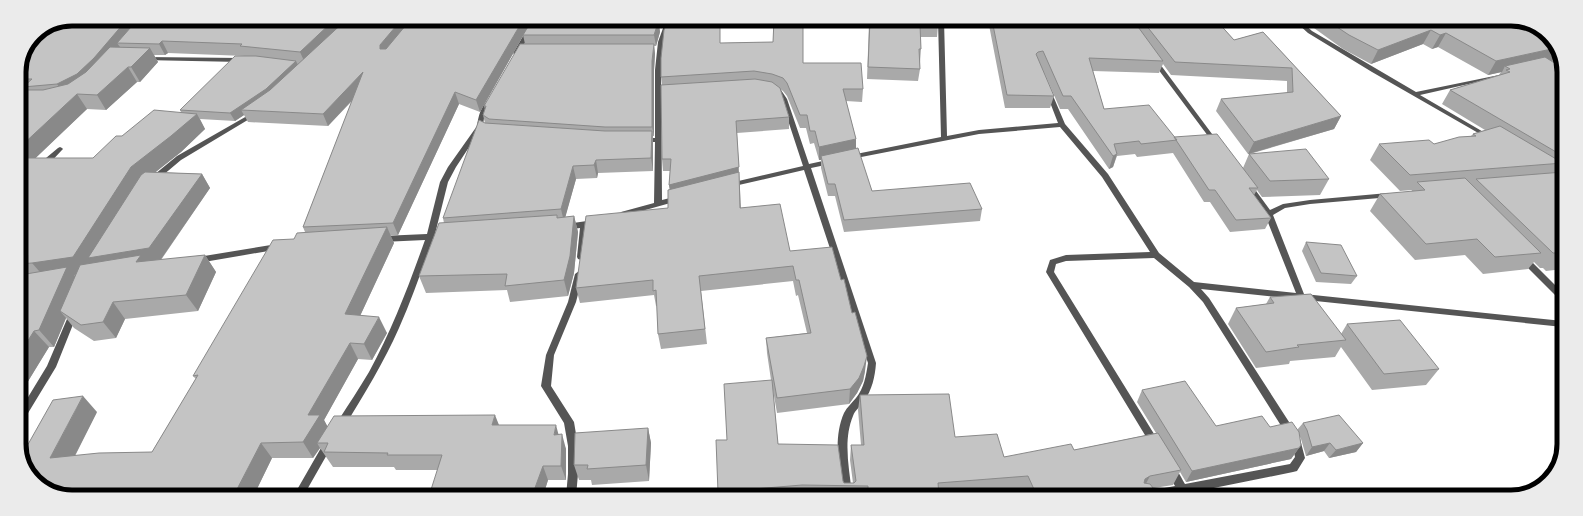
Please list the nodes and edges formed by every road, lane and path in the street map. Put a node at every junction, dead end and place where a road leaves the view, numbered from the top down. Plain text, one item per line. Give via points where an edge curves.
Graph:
1 (532, 26) edge
2 (666, 26) edge
3 (941, 26) edge
4 (1303, 26) edge
5 (518, 50) junction
6 (526, 50) edge
7 (652, 50) edge
8 (660, 50) junction
9 (514, 57) edge
10 (138, 58) edge
11 (1153, 58) edge
12 (247, 60) edge
13 (1506, 74) edge
14 (1047, 87) edge
15 (770, 88) edge
16 (659, 93) junction
17 (666, 93) edge
18 (1416, 94) junction
19 (492, 98) edge
20 (260, 110) edge
21 (1062, 124) junction
22 (480, 126) junction
23 (489, 132) edge
24 (944, 137) junction
25 (636, 140) edge
26 (658, 140) junction
27 (1494, 140) edge
28 (60, 149) dead end
29 (1222, 152) edge
30 (806, 167) junction
31 (40, 168) edge
32 (1246, 183) edge
33 (146, 186) edge
34 (720, 188) edge
35 (1399, 194) edge
36 (685, 196) edge
37 (658, 204) junction
38 (1269, 214) junction
39 (618, 216) edge
40 (604, 220) edge
41 (584, 225) junction
42 (554, 228) edge
43 (454, 235) edge
44 (430, 237) junction
45 (373, 240) edge
46 (288, 246) edge
47 (1156, 254) junction
48 (1520, 255) edge
49 (188, 262) edge
50 (1192, 285) junction
51 (1557, 292) edge
52 (1301, 296) junction
53 (77, 306) edge
54 (1557, 323) edge
55 (26, 408) edge
56 (1157, 448) edge
57 (1166, 462) edge
58 (302, 490) edge
59 (572, 490) edge
60 (847, 490) edge
61 (1175, 490) edge
62 (1186, 490) edge

1 - 5 street
2 - 8 street
3 - 24 street
4 - 18 street via 1374,71
5 - 6 street
5 - 9 street
7 - 8 street
8 - 16 street
10 - 12 street
11 - 29 street
13 - 18 street
14 - 21 street
15 - 30 street via 779,92 784,99
16 - 17 street
16 - 26 street
18 - 27 street
19 - 22 street via 481,118
20 - 33 street via 179,158
21 - 24 street
21 - 47 street via 1104,176
22 - 23 street
22 - 44 street via 444,182
24 - 30 street
25 - 26 street
26 - 37 street
28 - 31 street
30 - 34 street
30 - 60 street via 872,364 870,380 860,400 849,411 844,426 843,446
32 - 38 street
35 - 38 street via 1283,206
36 - 37 street
37 - 39 street
38 - 52 street
40 - 41 street
41 - 42 street
41 - 59 street via 579,272 572,302 550,355 546,386 569,422 573,446
43 - 44 street
44 - 45 street
44 - 58 street via 395,328 375,367
46 - 49 street
47 - 50 street
47 - 56 street via 1066,258 1053,262 1050,272
48 - 51 street
50 - 52 street
50 - 62 street via 1206,300 1297,442 1300,458 1293,468
52 - 54 street
53 - 55 street via 51,367
57 - 61 street

